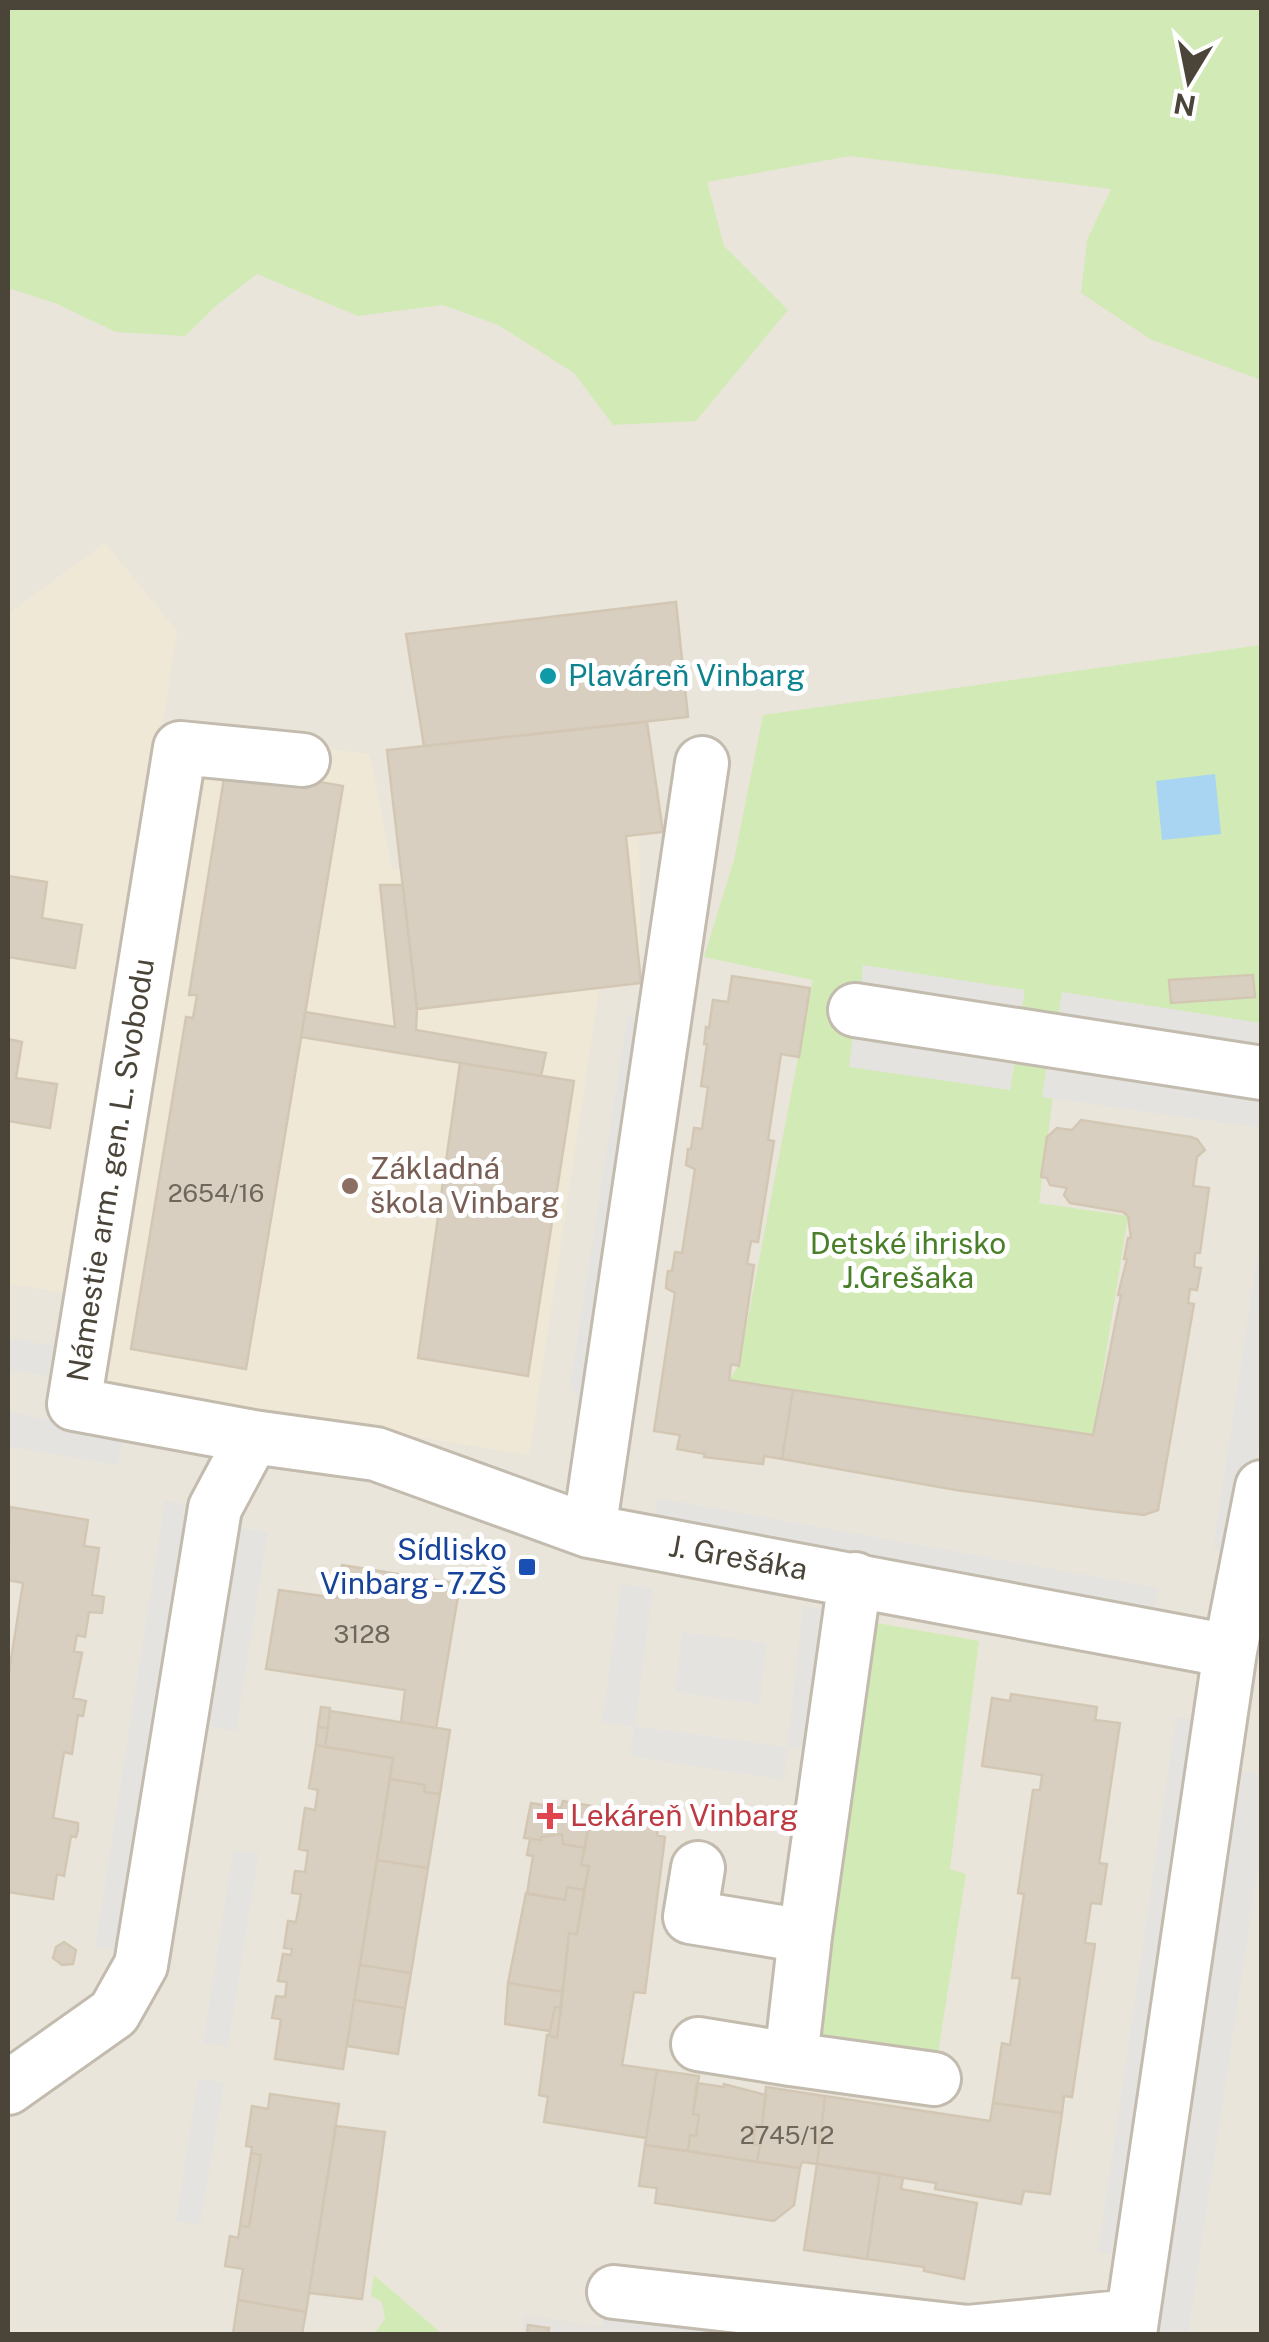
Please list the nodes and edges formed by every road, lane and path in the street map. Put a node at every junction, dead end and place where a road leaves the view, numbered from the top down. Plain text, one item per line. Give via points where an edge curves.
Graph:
1 (302, 760) dead end
2 (702, 763) dead end
3 (855, 1010) dead end
4 (1262, 1073) edge
5 (253, 1437) junction
6 (1262, 1487) edge
7 (589, 1531) junction
8 (855, 1579) junction
9 (1230, 1651) junction
10 (698, 1868) dead end
11 (805, 1936) junction
12 (698, 2044) dead end
13 (791, 2059) junction
14 (934, 2079) dead end
15 (8, 2088) edge
16 (614, 2292) dead end
17 (1131, 2325) edge

1 - 5 street, Námestie arm. gen. L. Svobodu via 180,748 74,1404
2 - 7 street
3 - 4 street
5 - 7 street, J. Grešáka via 376,1454
5 - 15 street via 215,1508 141,1965 114,2013
6 - 9 street
7 - 8 street, J. Grešáka
8 - 9 street, J. Grešáka
8 - 11 street
9 - 17 street
10 - 11 street via 690,1917
11 - 13 street
12 - 13 street
13 - 14 street
16 - 17 street via 968,2332

